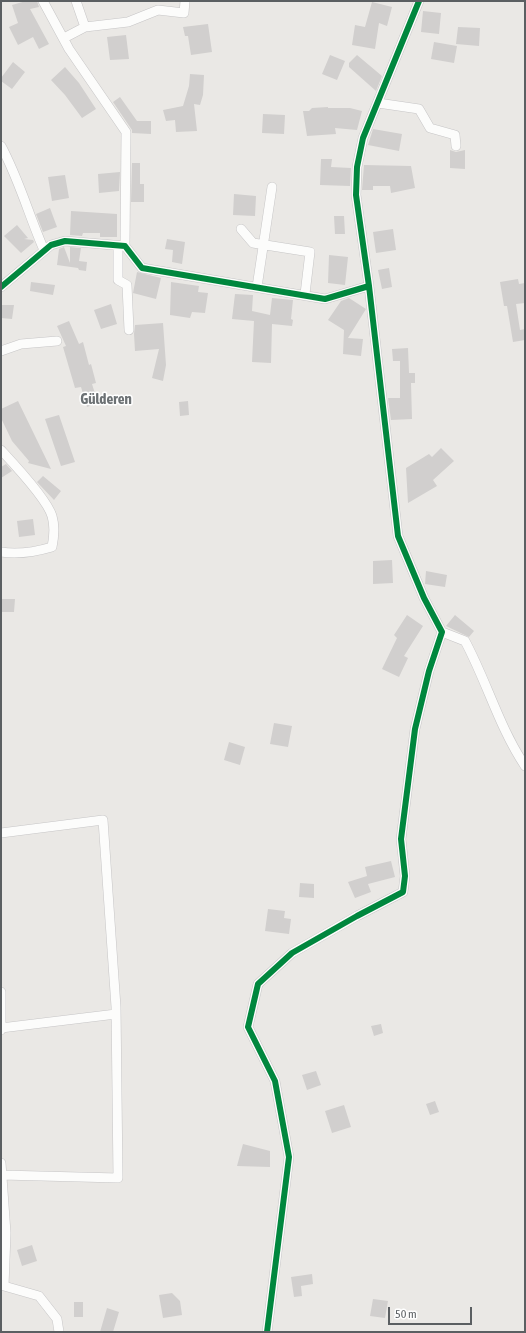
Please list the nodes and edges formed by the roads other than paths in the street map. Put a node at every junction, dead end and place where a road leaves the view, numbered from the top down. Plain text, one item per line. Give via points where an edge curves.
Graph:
1 (43, 1) edge
2 (76, 1) edge
3 (185, 1) edge
4 (419, 1) edge
5 (85, 27) junction
6 (64, 38) junction
7 (378, 103) junction
8 (1, 146) edge
9 (456, 146) dead end
10 (272, 187) dead end
11 (241, 229) dead end
12 (263, 244) junction
13 (121, 246) junction
14 (44, 250) junction
15 (369, 286) junction
16 (1, 287) edge
17 (256, 287) junction
18 (305, 294) junction
19 (129, 330) dead end
20 (57, 341) dead end
21 (1, 351) edge
22 (1, 450) edge
23 (1, 552) edge
24 (442, 632) junction
25 (525, 766) edge
26 (1, 833) edge
27 (1, 992) edge
28 (116, 1014) junction
29 (1, 1029) edge
30 (1, 1163) edge
31 (2, 1175) edge
32 (3, 1286) edge
33 (59, 1332) edge
34 (267, 1332) edge

1 - 6 street
2 - 5 street
3 - 5 street via 184,13 158,10 128,22
4 - 7 street
5 - 6 street
6 - 13 street via 126,132
7 - 9 street via 419,109 430,128 455,135
7 - 15 street via 363,138 356,195
8 - 14 street via 15,171 28,214
10 - 12 street
11 - 12 street via 253,243
12 - 17 street
12 - 18 street via 310,252
13 - 14 street via 65,241
13 - 17 street via 142,268
13 - 19 street via 118,280 127,285
14 - 16 street
15 - 18 street via 325,299
15 - 24 street via 398,536 424,598
17 - 18 street
20 - 21 street via 21,344
22 - 23 street via 44,500 52,516 55,534 52,547 34,552
24 - 25 street via 465,641 512,746
24 - 34 street via 428,671 415,729 401,839 405,876 403,892 292,953 258,984 248,1027 275,1081 289,1157
26 - 28 street via 103,820
27 - 29 street
28 - 29 street
28 - 31 street via 118,1178
30 - 31 street
31 - 32 street via 6,1233
32 - 33 street via 39,1296 57,1319

